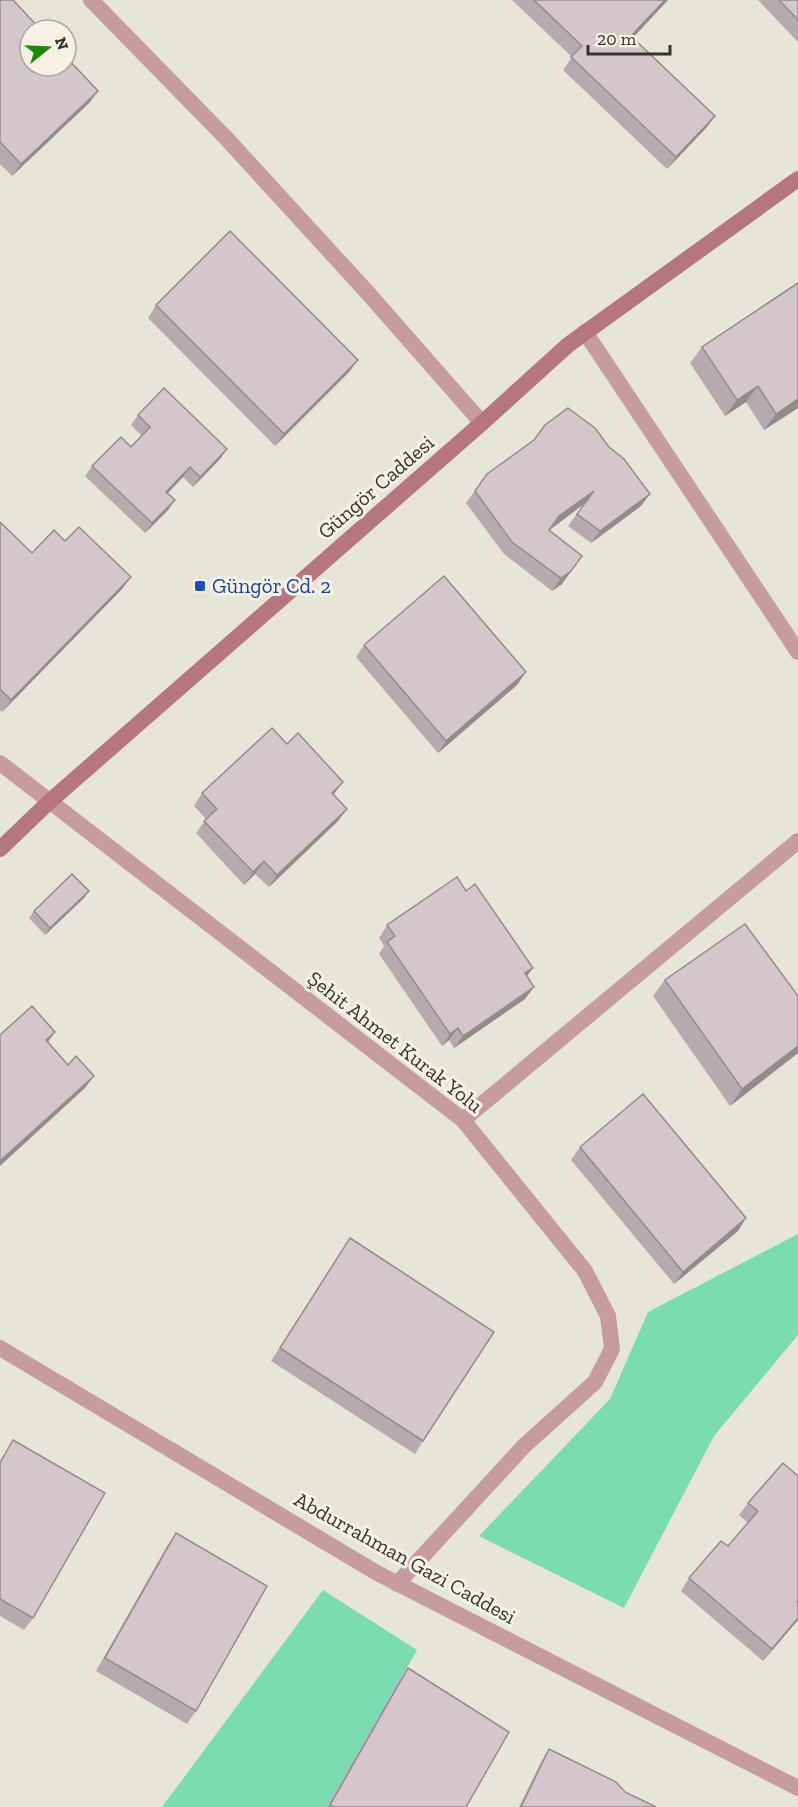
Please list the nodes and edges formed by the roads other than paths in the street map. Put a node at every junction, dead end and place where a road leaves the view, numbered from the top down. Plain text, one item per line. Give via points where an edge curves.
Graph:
1 (91, 0) edge
2 (798, 179) edge
3 (585, 332) junction
4 (482, 423) junction
5 (798, 652) edge
6 (0, 763) edge
7 (49, 802) junction
8 (798, 841) edge
9 (0, 849) edge
10 (463, 1120) junction
11 (0, 1348) edge
12 (397, 1584) junction
13 (798, 1788) edge

1 - 4 street via 234,147
2 - 3 main road, Güngör Caddesi
3 - 4 main road, Güngör Caddesi
3 - 5 street
4 - 7 main road, Güngör Caddesi
6 - 7 street, Şehit Ahmet Kurak Yolu
7 - 9 main road, Güngör Caddesi
7 - 10 street, Şehit Ahmet Kurak Yolu
8 - 10 street
10 - 12 street, Şehit Ahmet Kurak Yolu via 585,1271 608,1316 612,1349 595,1382 524,1446
11 - 12 street, Abdurrahman Gazi Caddesi
12 - 13 street, Abdurrahman Gazi Caddesi

